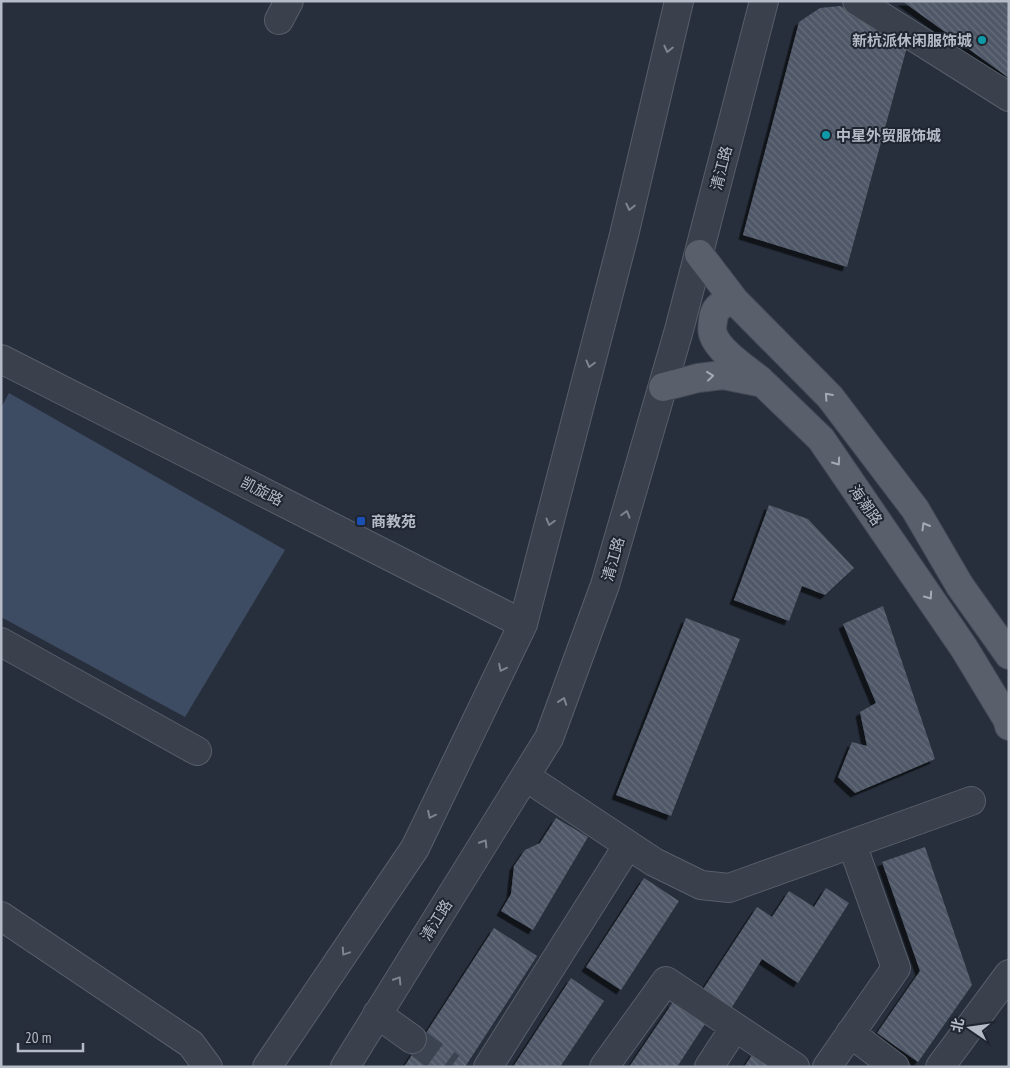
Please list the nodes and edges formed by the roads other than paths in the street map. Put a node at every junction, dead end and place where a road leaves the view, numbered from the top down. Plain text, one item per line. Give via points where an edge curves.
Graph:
1 (679, 1) edge
2 (764, 1) edge
3 (856, 1) edge
4 (1009, 96) edge
5 (699, 254) junction
6 (735, 301) junction
7 (1, 359) edge
8 (764, 383) junction
9 (663, 387) junction
10 (523, 624) junction
11 (1, 642) edge
12 (1009, 655) edge
13 (1009, 726) edge
14 (197, 751) dead end
15 (526, 776) junction
16 (971, 801) dead end
17 (852, 844) junction
18 (628, 845) junction
19 (1, 916) edge
20 (1009, 974) edge
21 (377, 1014) junction
22 (736, 1027) junction
23 (850, 1033) junction
24 (412, 1039) tunnel mouth
25 (208, 1067) edge
26 (267, 1067) edge
27 (345, 1067) edge
28 (488, 1067) edge
29 (604, 1067) edge
30 (709, 1067) edge
31 (795, 1067) edge
32 (827, 1067) edge
33 (895, 1067) edge
34 (940, 1067) edge

1 -> 10 street via 621,244
2 - 5 street, 清江路
3 - 4 street
5 - 6 main road
5 - 9 street, 清江路
6 - 8 main road, 海潮路 via 726,302 716,310 712,334 722,350
12 -> 6 main road via 960,586 915,508 836,405
7 - 10 street, 凯旋路
9 -> 8 main road via 724,375
8 -> 13 main road, 海潮路 via 821,439 964,648
15 -> 9 street, 清江路 via 550,738 605,584
10 -> 26 street via 415,848
11 - 14 street
15 - 18 street
21 -> 15 street, 清江路
16 - 17 street
17 - 18 street via 729,888 701,885
17 - 23 street via 896,968
18 - 28 street
19 - 25 street via 191,1044
20 - 34 street
21 - 24 street
21 - 27 street, 清江路
22 - 29 street via 666,981
22 - 30 street
22 - 31 street
23 - 32 street
23 - 33 street

